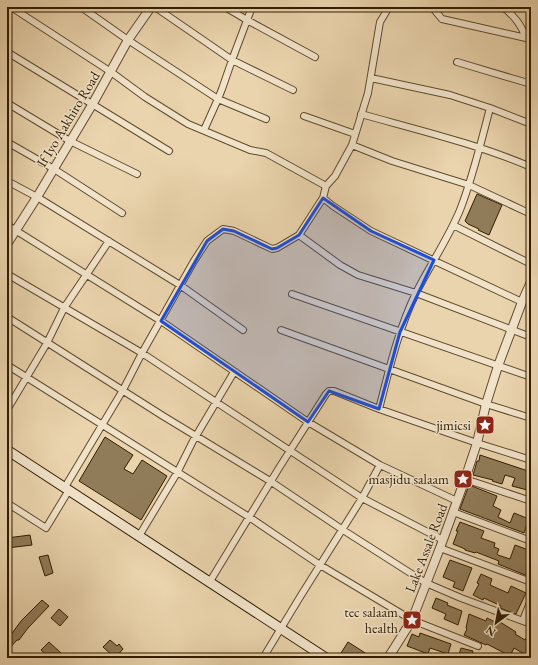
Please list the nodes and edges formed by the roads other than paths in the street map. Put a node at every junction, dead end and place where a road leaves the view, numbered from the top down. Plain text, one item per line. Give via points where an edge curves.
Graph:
1 (11, 7) edge
2 (81, 7) edge
3 (151, 7) edge
4 (155, 7) edge
5 (225, 7) edge
6 (252, 7) edge
7 (389, 7) edge
8 (432, 7) edge
9 (503, 7) edge
10 (247, 20) junction
11 (529, 39) edge
12 (128, 40) junction
13 (7, 52) edge
14 (315, 57) dead end
15 (232, 60) junction
16 (457, 62) dead end
17 (111, 72) junction
18 (371, 78) junction
19 (531, 84) edge
20 (293, 90) dead end
21 (218, 99) junction
22 (7, 103) edge
23 (92, 105) junction
24 (490, 108) junction
25 (361, 114) junction
26 (304, 116) dead end
27 (266, 119) dead end
28 (531, 124) edge
29 (204, 130) junction
30 (355, 134) junction
31 (70, 141) junction
32 (7, 142) edge
33 (352, 145) junction
34 (480, 148) junction
35 (169, 151) dead end
36 (531, 167) edge
37 (54, 168) junction
38 (137, 174) dead end
39 (7, 181) edge
40 (469, 185) junction
41 (326, 186) junction
42 (37, 197) junction
43 (323, 198) junction
44 (122, 212) dead end
45 (531, 214) edge
46 (7, 225) edge
47 (453, 225) junction
48 (16, 230) junction
49 (299, 235) junction
50 (109, 241) junction
51 (7, 244) edge
52 (434, 260) junction
53 (531, 264) edge
54 (7, 274) edge
55 (86, 274) junction
56 (531, 282) edge
57 (180, 284) junction
58 (416, 293) junction
59 (529, 293) edge
60 (292, 294) dead end
61 (522, 302) junction
62 (64, 308) junction
63 (7, 317) edge
64 (161, 321) junction
65 (512, 329) junction
66 (243, 330) dead end
67 (281, 330) dead end
68 (400, 332) junction
69 (531, 336) edge
70 (47, 343) junction
71 (142, 353) junction
72 (7, 364) edge
73 (498, 366) junction
74 (390, 368) junction
75 (234, 372) junction
76 (28, 377) junction
77 (531, 377) edge
78 (123, 390) junction
79 (216, 402) junction
80 (486, 404) junction
81 (380, 409) junction
82 (7, 410) edge
83 (531, 418) edge
84 (308, 422) junction
85 (103, 424) junction
86 (196, 436) junction
87 (477, 442) junction
88 (7, 450) edge
89 (290, 450) junction
90 (531, 460) edge
91 (380, 464) junction
92 (177, 473) junction
93 (465, 478) junction
94 (270, 481) junction
95 (67, 489) junction
96 (362, 498) junction
97 (457, 501) junction
98 (531, 501) edge
99 (7, 503) edge
100 (453, 512) junction
101 (248, 517) junction
102 (343, 530) junction
103 (139, 536) junction
104 (443, 540) junction
105 (531, 541) edge
106 (440, 548) junction
107 (320, 565) junction
108 (209, 582) junction
109 (531, 582) edge
110 (426, 583) junction
111 (531, 600) edge
112 (412, 620) junction
113 (523, 620) junction
114 (531, 624) edge
115 (281, 628) junction
116 (478, 646) dead end
117 (263, 658) edge
118 (326, 658) edge
119 (388, 658) edge

1 - 17 street
2 - 12 street
3 - 12 street, If Iyo Aakhiro Road
4 - 15 street
5 - 10 street
6 - 10 street
7 - 18 street via 380,22
8 - 11 street via 442,19
9 - 11 street via 514,16
10 - 14 street
10 - 15 street
12 - 17 street, If Iyo Aakhiro Road
12 - 21 street
13 - 23 street
15 - 20 street
15 - 21 street
16 - 19 street
17 - 23 street, If Iyo Aakhiro Road
17 - 29 street via 188,124
18 - 24 street via 450,95
18 - 25 street
21 - 27 street
21 - 29 street
22 - 31 street
23 - 31 street, If Iyo Aakhiro Road
23 - 35 street
24 - 28 street
24 - 34 street
25 - 30 street
25 - 34 street
26 - 30 street
29 - 41 street via 250,150 266,153
30 - 33 street
31 - 37 street, If Iyo Aakhiro Road
31 - 38 street
32 - 37 street
33 - 40 street via 392,161
33 - 41 street via 335,176
34 - 36 street
34 - 40 street
37 - 42 street, If Iyo Aakhiro Road
37 - 44 street
39 - 42 street
40 - 45 street
40 - 47 street
41 - 43 street
42 - 48 street, If Iyo Aakhiro Road
42 - 50 street
43 - 49 street
43 - 52 street via 371,231
46 - 48 street
47 - 52 street
47 - 53 street
48 - 51 street, If Iyo Aakhiro Road
48 - 55 street
49 - 57 street via 272,249 234,231 223,229 207,241
49 - 58 street via 358,275
50 - 55 street
50 - 57 street
52 - 58 street
52 - 61 street
54 - 62 street
55 - 62 street
55 - 64 street
56 - 59 street, Lake Assale Road
57 - 64 street
57 - 66 street
58 - 65 street
58 - 68 street
59 - 61 street, Lake Assale Road
60 - 68 street
61 - 65 street, Lake Assale Road
62 - 70 street
62 - 71 street
63 - 70 street
64 - 71 street
64 - 75 street
65 - 69 street
65 - 73 street, Lake Assale Road
67 - 74 street
68 - 73 street
68 - 74 street
70 - 76 street
70 - 78 street
71 - 78 street
71 - 79 street
72 - 76 street
73 - 77 street
73 - 80 street, Lake Assale Road
74 - 80 street
74 - 81 street
75 - 79 street
75 - 84 street
76 - 82 street
76 - 85 street
78 - 85 street
78 - 86 street
79 - 86 street
79 - 89 street
80 - 83 street
80 - 87 street, Lake Assale Road
81 - 84 street via 329,391
81 - 87 street
84 - 89 street
84 - 91 street
85 - 92 street
85 - 95 street
86 - 92 street
86 - 94 street
87 - 90 street
87 - 93 street, Lake Assale Road
88 - 95 main road
89 - 94 street
89 - 96 street
91 - 96 street
91 - 97 street
92 - 101 street
92 - 103 street
93 - 97 street, Lake Assale Road
93 - 98 street
94 - 101 street
94 - 102 street
95 - 99 street via 46,528
95 - 103 main road
96 - 102 street
96 - 104 street
97 - 100 street, Lake Assale Road
100 - 104 street, Lake Assale Road
100 - 105 street
101 - 107 street
101 - 108 street
102 - 107 street
102 - 110 street
103 - 108 main road
104 - 106 street, Lake Assale Road
106 - 109 street
106 - 110 street, Lake Assale Road
107 - 112 street
107 - 115 street
108 - 115 main road
110 - 112 street, Lake Assale Road
110 - 113 street
111 - 113 street
112 - 116 street
112 - 119 street, Lake Assale Road
113 - 114 street
115 - 117 street
115 - 118 main road

